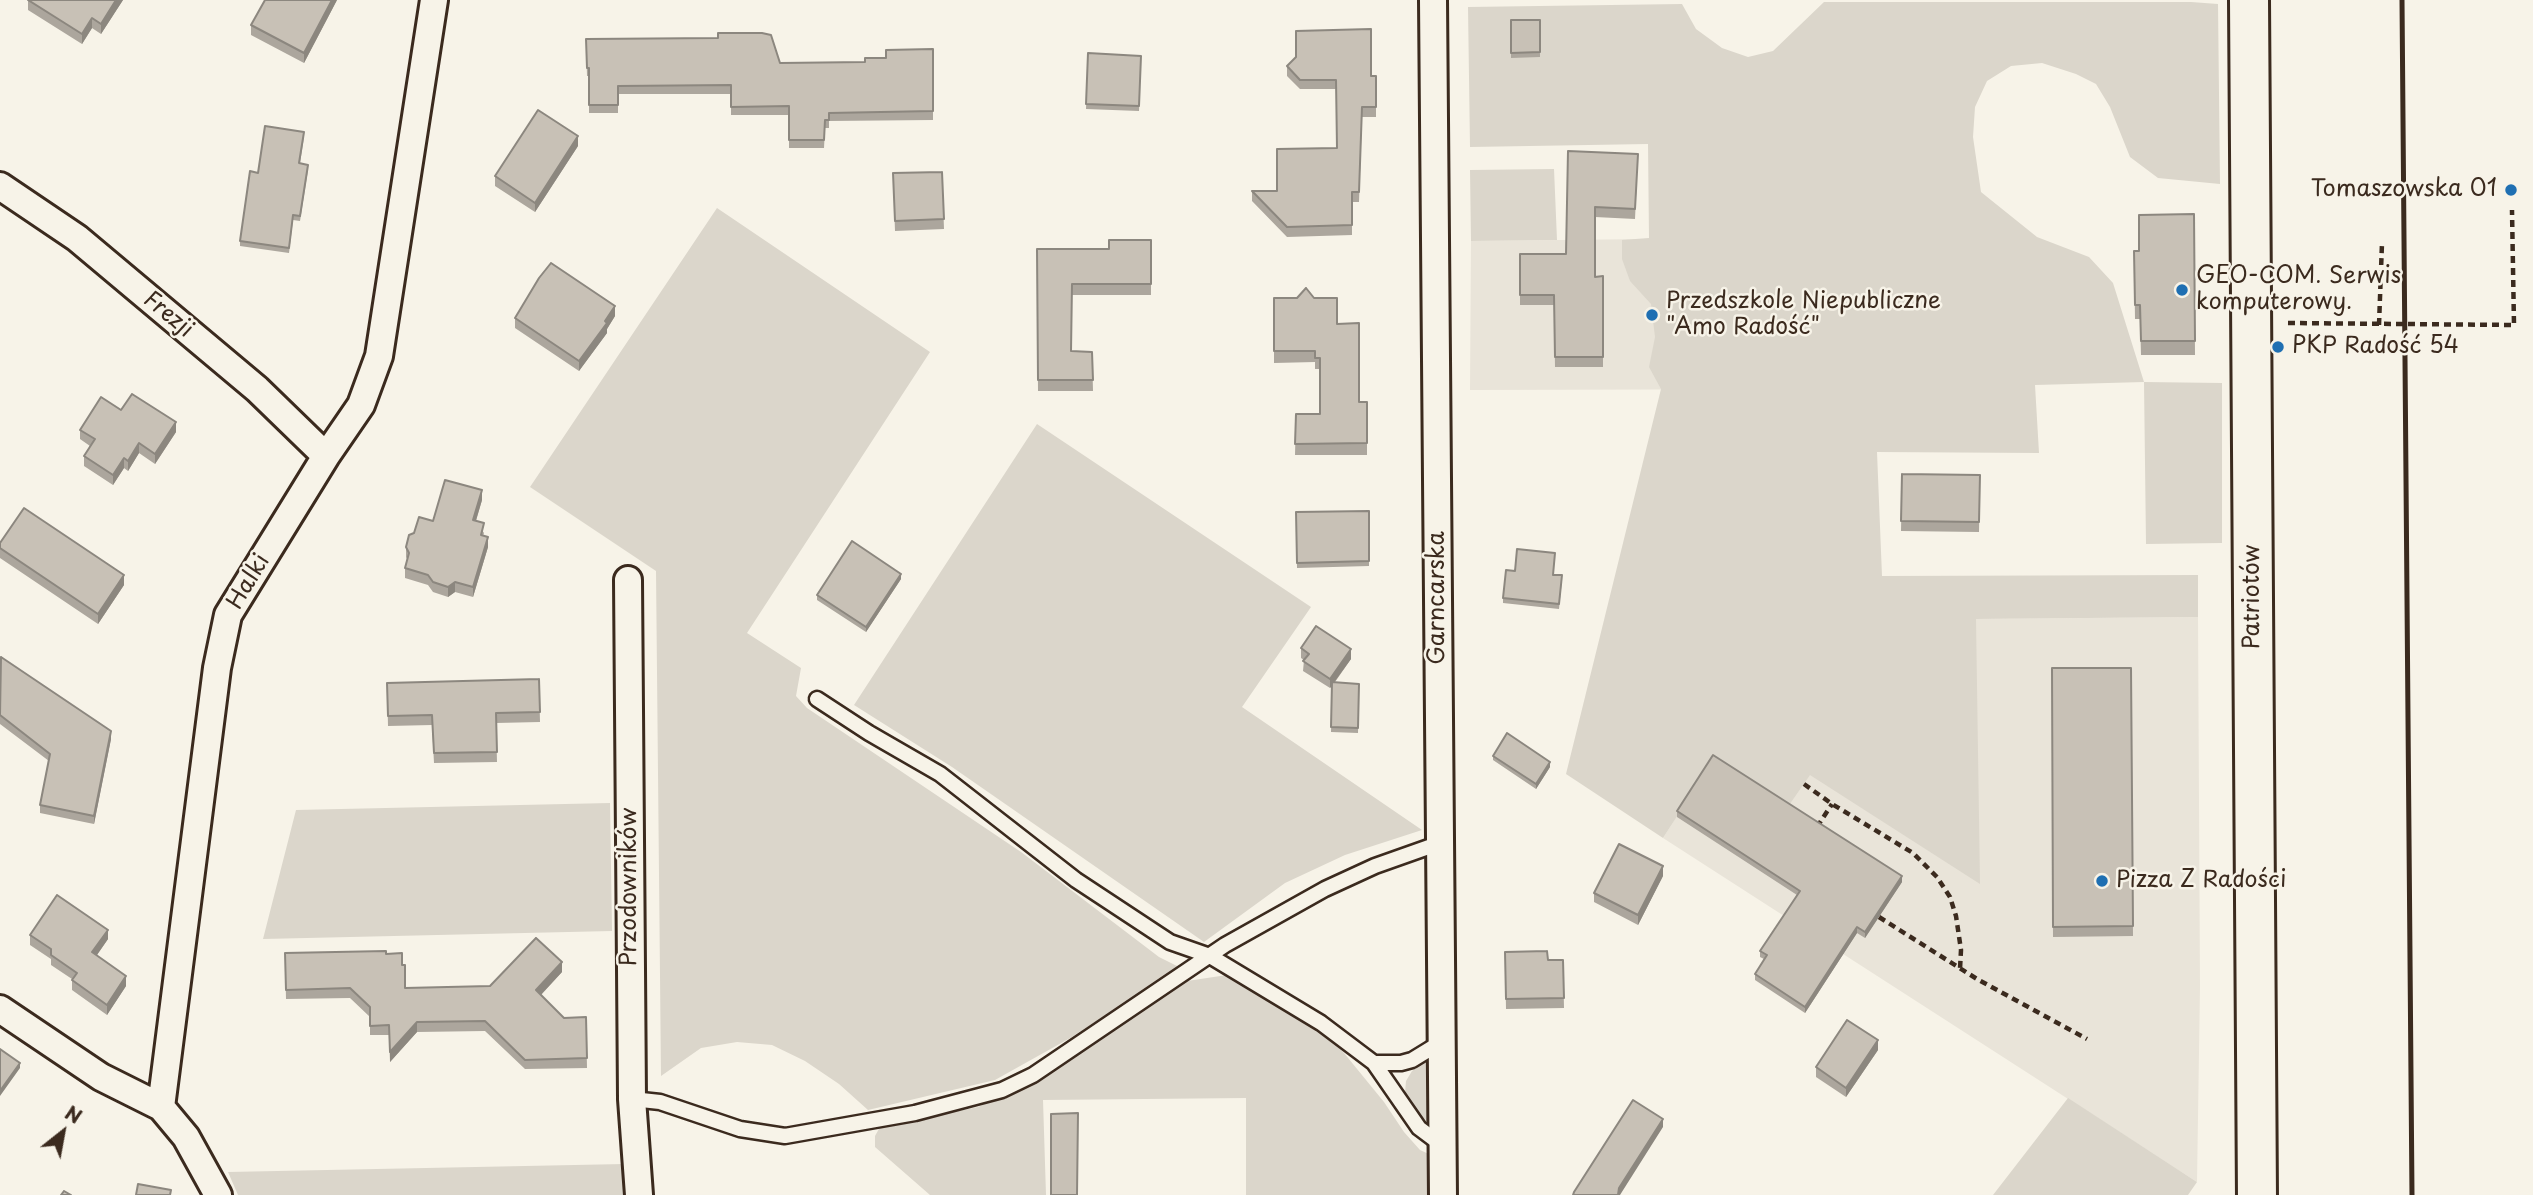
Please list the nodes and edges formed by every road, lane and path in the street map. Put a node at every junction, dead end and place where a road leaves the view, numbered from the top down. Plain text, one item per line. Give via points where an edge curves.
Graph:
1 (434, 0) edge
2 (1433, 0) edge
3 (2249, 0) edge
4 (0, 186) edge
5 (2512, 210) dead end
6 (2382, 243) dead end
7 (2280, 323) dead end
8 (2379, 325) junction
9 (326, 456) junction
10 (628, 580) dead end
11 (817, 699) dead end
12 (1804, 783) dead end
13 (1832, 804) junction
14 (1817, 828) edge
15 (1440, 843) junction
16 (1879, 917) edge
17 (1210, 956) junction
18 (1960, 969) junction
19 (0, 1009) edge
20 (2087, 1039) dead end
21 (1443, 1041) junction
22 (1374, 1063) junction
23 (632, 1099) junction
24 (161, 1107) junction
25 (1443, 1146) junction
26 (214, 1187) edge
27 (639, 1195) edge
28 (1443, 1195) edge
29 (2257, 1195) edge

1 - 9 street, Halki via 379,356 361,405
2 - 15 street, Garncarska
3 - 29 main road, Patriotów
4 - 9 street, Frezji via 77,238 257,389
5 - 8 path via 2514,325
6 - 8 path
7 - 8 path
9 - 24 street, Halki via 229,615 217,668
10 - 23 street, Przodowników
11 - 17 lane via 940,774 1076,880 1170,942
12 - 13 path
13 - 14 path
13 - 18 path via 1913,853 1937,877 1956,916
15 - 17 lane via 1325,889
15 - 21 street, Garncarska
16 - 18 path
17 - 22 lane via 1321,1023
17 - 23 lane via 1033,1075 1002,1090 915,1114 785,1136 740,1129 660,1102
18 - 20 path
19 - 24 street via 101,1077
21 - 22 lane via 1412,1060
21 - 25 street, Garncarska
22 - 25 lane via 1419,1128
23 - 27 street, Przodowników
24 - 26 street via 186,1137
25 - 28 street, Garncarska

